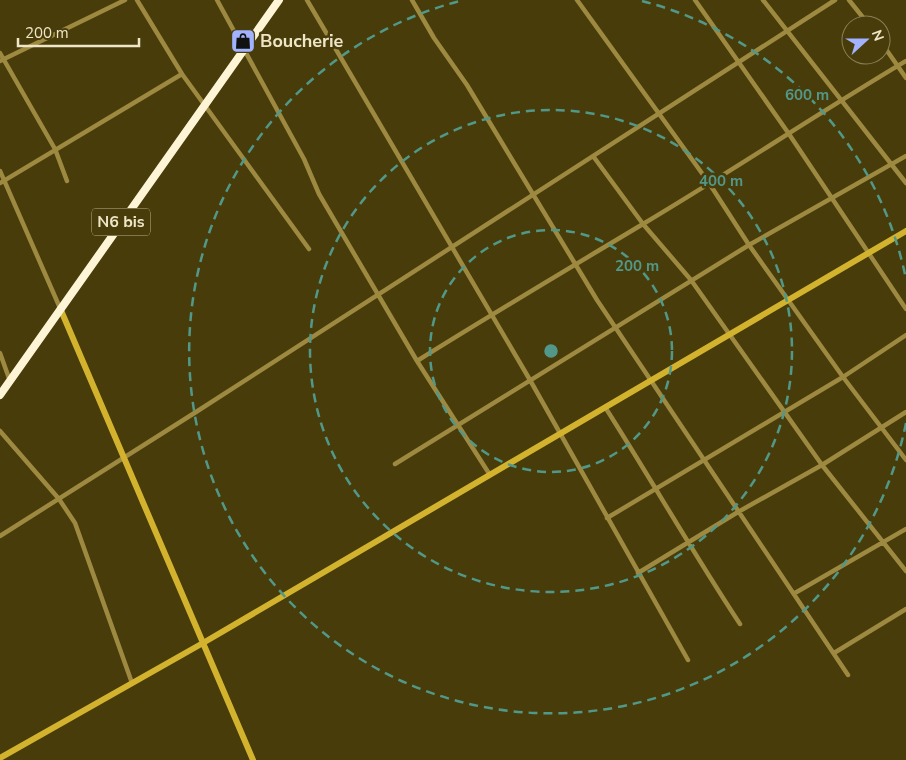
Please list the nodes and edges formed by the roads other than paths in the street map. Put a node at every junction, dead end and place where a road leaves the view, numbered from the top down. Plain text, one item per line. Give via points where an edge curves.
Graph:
1 (125, 0) edge
2 (136, 0) edge
3 (217, 0) edge
4 (279, 0) edge
5 (307, 0) edge
6 (412, 0) edge
7 (577, 0) edge
8 (695, 0) edge
9 (763, 0) edge
10 (835, 0) edge
11 (849, 0) edge
12 (861, 15) edge
13 (787, 31) junction
14 (244, 50) junction
15 (0, 52) edge
16 (891, 56) edge
17 (2, 60) edge
18 (906, 61) edge
19 (738, 64) junction
20 (898, 65) junction
21 (182, 74) junction
22 (906, 78) edge
23 (841, 99) junction
24 (204, 105) junction
25 (658, 114) junction
26 (789, 134) junction
27 (56, 149) junction
28 (593, 156) junction
29 (906, 156) edge
30 (892, 164) junction
31 (0, 171) edge
32 (67, 181) dead end
33 (2, 182) edge
34 (709, 183) junction
35 (906, 183) edge
36 (533, 195) junction
37 (832, 199) junction
38 (643, 224) junction
39 (906, 231) edge
40 (749, 245) junction
41 (452, 246) junction
42 (309, 249) dead end
43 (869, 252) junction
44 (575, 264) junction
45 (691, 280) junction
46 (378, 295) junction
47 (790, 299) junction
48 (60, 308) junction
49 (906, 309) edge
50 (491, 314) junction
51 (615, 327) junction
52 (728, 335) junction
53 (906, 335) edge
54 (0, 353) edge
55 (417, 361) junction
56 (843, 377) junction
57 (530, 380) junction
58 (10, 381) junction
59 (650, 381) junction
60 (0, 395) edge
61 (605, 407) junction
62 (785, 410) junction
63 (906, 412) edge
64 (458, 426) junction
65 (883, 428) junction
66 (0, 431) edge
67 (561, 433) junction
68 (124, 459) junction
69 (906, 460) edge
70 (703, 461) junction
71 (395, 464) dead end
72 (822, 465) junction
73 (490, 474) junction
74 (656, 488) junction
75 (59, 499) junction
76 (738, 512) junction
77 (608, 518) junction
78 (906, 529) edge
79 (0, 536) edge
80 (884, 543) junction
81 (688, 544) junction
82 (906, 570) edge
83 (638, 573) junction
84 (795, 593) junction
85 (906, 608) edge
86 (740, 624) dead end
87 (203, 643) junction
88 (834, 653) junction
89 (688, 660) dead end
90 (848, 675) dead end
91 (132, 683) junction
92 (0, 758) edge
93 (253, 760) edge

1 - 17 street
2 - 21 street
3 - 14 street
4 - 14 highway, N6 bis
5 - 41 street
6 - 36 street
7 - 25 street
8 - 19 street
9 - 13 street
10 - 13 street
11 - 12 street
13 - 19 street
13 - 23 street
14 - 24 highway, N6 bis
14 - 46 street via 319,194
15 - 17 street
16 - 20 street
17 - 27 street
18 - 20 street
19 - 25 street
19 - 26 street
20 - 22 street
20 - 23 street
21 - 24 street
21 - 27 street
23 - 26 street
23 - 30 street
24 - 42 street
24 - 48 highway, N6 bis
25 - 28 street
25 - 34 street
26 - 34 street
26 - 37 street
27 - 32 street
27 - 33 street
28 - 36 street
28 - 38 street
29 - 30 street
30 - 35 street
30 - 37 street
31 - 33 street
33 - 48 street
34 - 38 street
34 - 40 street
36 - 41 street
36 - 44 street
37 - 40 street
37 - 43 street
38 - 44 street
38 - 45 street
39 - 43 street
40 - 45 street
40 - 47 street
41 - 46 street
41 - 50 street
43 - 47 street
43 - 49 street
44 - 50 street
44 - 51 street
45 - 51 street
45 - 52 street
46 - 55 street
46 - 68 street
47 - 52 street
47 - 56 street
48 - 58 highway, N6 bis
48 - 68 street
50 - 55 street
50 - 57 street
51 - 57 street
51 - 59 street
52 - 59 street
52 - 62 street
53 - 56 street
54 - 58 street
55 - 64 street
56 - 62 street
56 - 65 street
57 - 64 street
57 - 67 street
58 - 60 highway, N6 bis
59 - 61 street
59 - 70 street
61 - 67 street
61 - 74 street
62 - 70 street
62 - 72 street
63 - 65 street
64 - 71 street
64 - 73 street
65 - 69 street
65 - 72 street
66 - 75 street
67 - 73 street
67 - 77 street
68 - 75 street
68 - 87 street
70 - 74 street
70 - 76 street
72 - 76 street
72 - 80 street
73 - 87 street
74 - 77 street
74 - 81 street
75 - 79 street
75 - 91 street via 75,523
76 - 81 street
76 - 84 street
77 - 83 street
78 - 80 street
80 - 82 street
80 - 84 street
81 - 83 street
81 - 86 street
83 - 89 street
84 - 88 street
85 - 88 street
87 - 91 street
87 - 93 street
88 - 90 street
91 - 92 street

